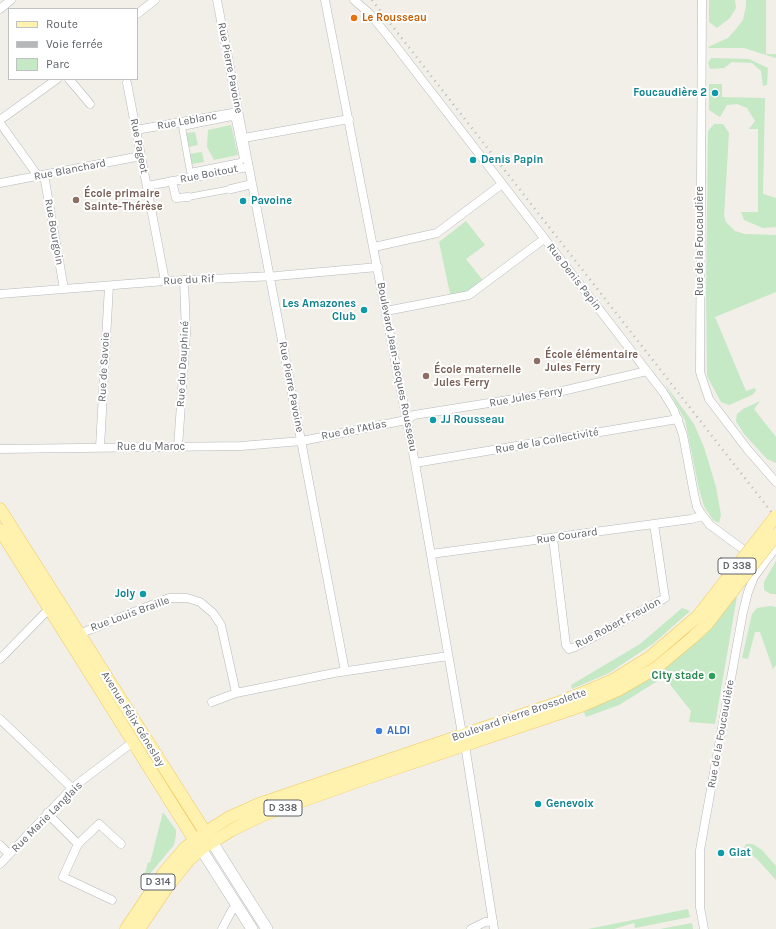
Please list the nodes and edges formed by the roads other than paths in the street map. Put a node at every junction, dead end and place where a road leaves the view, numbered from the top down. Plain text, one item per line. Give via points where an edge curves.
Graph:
1 (155, 0) edge
2 (218, 0) edge
3 (325, 0) edge
4 (354, 0) edge
5 (702, 0) edge
6 (9, 3) edge
7 (0, 9) edge
8 (138, 13) edge
9 (56, 80) edge
10 (70, 80) edge
11 (127, 83) dead end
12 (90, 104) dead end
13 (238, 112) junction
14 (349, 119) junction
15 (0, 120) edge
16 (0, 123) edge
17 (136, 130) junction
18 (244, 138) junction
19 (141, 156) junction
20 (248, 167) junction
21 (190, 172) joint
22 (41, 176) junction
23 (172, 181) junction
24 (0, 183) edge
25 (252, 184) junction
26 (502, 184) junction
27 (147, 186) junction
28 (231, 189) joint
29 (188, 197) joint
30 (544, 239) junction
31 (374, 247) junction
32 (378, 267) junction
33 (270, 276) junction
34 (184, 280) junction
35 (165, 281) junction
36 (109, 286) junction
37 (64, 289) junction
38 (0, 294) edge
39 (386, 311) junction
40 (647, 372) junction
41 (678, 419) junction
42 (406, 420) junction
43 (302, 441) junction
44 (100, 447) junction
45 (178, 447) junction
46 (0, 449) edge
47 (415, 463) junction
48 (759, 463) junction
49 (776, 474) edge
50 (776, 482) edge
51 (0, 509) edge
52 (703, 516) junction
53 (776, 516) edge
54 (654, 524) junction
55 (0, 530) edge
56 (776, 535) edge
57 (553, 538) junction
58 (776, 547) edge
59 (431, 554) junction
60 (763, 564) junction
61 (54, 606) junction
62 (702, 620) junction
63 (80, 634) junction
64 (448, 656) junction
65 (0, 659) edge
66 (345, 671) junction
67 (236, 692) junction
68 (212, 702) dead end
69 (0, 720) edge
70 (464, 740) junction
71 (133, 742) junction
72 (72, 788) junction
73 (48, 813) junction
74 (206, 832) junction
75 (212, 842) junction
76 (78, 844) junction
77 (121, 844) dead end
78 (0, 845) edge
79 (198, 845) junction
80 (10, 854) junction
81 (0, 864) edge
82 (112, 900) dead end
83 (237, 906) junction
84 (494, 925) edge
85 (126, 929) edge
86 (139, 929) edge
87 (222, 929) edge
88 (252, 929) edge
89 (267, 929) edge
90 (471, 929) edge
91 (704, 929) edge

1 - 8 street
2 - 13 street, Rue Pierre Pavoine
3 - 14 street, Boulevard Jean-Jacques Rousseau
4 - 26 street, Rue Denis Papin via 388,36
5 - 48 street, Rue de la Foucaudière via 700,372 709,398
6 - 7 street
9 - 15 street
10 - 12 street
11 - 17 street, Rue Pageot
13 - 17 street, Rue Leblanc
13 - 18 street, Rue Pierre Pavoine
14 - 18 street
14 - 31 street, Boulevard Jean-Jacques Rousseau
16 - 22 street
17 - 19 street, Rue Pageot
18 - 20 street, Rue Pierre Pavoine
19 - 22 street, Rue Blanchard
19 - 27 street, Rue Pageot
20 - 23 street, Rue Boitout
20 - 25 street, Rue Pierre Pavoine
21 - 21 street via 240,162 243,158 235,120 232,117 182,127
22 - 24 street, Rue Blanchard
22 - 37 street, Rue Bourgoin
23 - 27 street, Rue Boitout
23 - 29 street via 176,198
25 - 28 street
25 - 33 street, Rue Pierre Pavoine
26 - 30 street, Rue Denis Papin
26 - 31 street via 437,232
27 - 35 street, Rue Pageot
28 - 29 street
30 - 39 street via 469,295
30 - 40 street, Rue Denis Papin
31 - 32 street, Boulevard Jean-Jacques Rousseau
32 - 33 street, Rue du Rif
32 - 39 street, Boulevard Jean-Jacques Rousseau
33 - 34 street, Rue du Rif
33 - 43 street, Rue Pierre Pavoine
34 - 35 street, Rue du Rif
34 - 45 street, Rue du Dauphiné via 186,333
35 - 36 street, Rue du Rif
36 - 37 street, Rue du Rif
36 - 44 street, Rue de Savoie
37 - 38 street, Rue du Rif
39 - 42 street, Boulevard Jean-Jacques Rousseau
40 - 41 street, Rue Denis Papin via 663,392
40 - 42 street, Rue Jules Ferry via 558,392 414,415
41 - 47 street, Rue de la Collectivité
41 - 52 street, Rue Denis Papin via 690,462 697,507
42 - 43 street, Rue de l'Atlas
42 - 47 street, Boulevard Jean-Jacques Rousseau
43 - 45 street, Rue du Maroc via 241,446
43 - 66 street, Rue Pierre Pavoine
44 - 45 street, Rue du Maroc
44 - 46 street, Rue du Maroc
47 - 59 street, Boulevard Jean-Jacques Rousseau
48 - 49 street, Rue de la Foucaudière
48 - 50 street, Rue de la Foucaudière
51 - 61 main road, Avenue Félix Géneslay
52 - 54 street, Rue Courard
52 - 60 street, Rue Denis Papin
53 - 62 main road, Boulevard Pierre Brossolette / D 338, bridge
54 - 57 street, Rue Courard
54 - 57 street, Rue Robert Freulon via 665,598 569,649 566,645
55 - 61 main road, Avenue Félix Géneslay
56 - 62 main road, Boulevard Pierre Brossolette / D 338, bridge
57 - 59 street, Rue Courard
58 - 60 street, Rue de la Foucaudière
59 - 64 street, Boulevard Jean-Jacques Rousseau
60 - 91 street, Rue de la Foucaudière via 750,585 743,612 700,850 700,907
61 - 63 main road, Avenue Félix Géneslay
61 - 65 street
61 - 71 main road, Avenue Félix Géneslay
62 - 70 main road, Boulevard Pierre Brossolette / D 338 via 612,680 560,702 477,729
62 - 70 main road, Boulevard Pierre Brossolette / D 338 via 692,638 656,668 618,690 581,706
63 - 67 street, Rue Louis Braille via 169,598 187,598 200,602 213,613 220,625
63 - 74 main road, Avenue Félix Géneslay
64 - 66 street
64 - 70 street, Boulevard Jean-Jacques Rousseau
66 - 67 street
67 - 68 street
69 - 72 street
70 - 74 main road, Boulevard Pierre Brossolette / D 338 via 371,765 282,796 234,816
70 - 75 main road, Boulevard Pierre Brossolette / D 338 via 263,815
70 - 84 street, Boulevard Jean-Jacques Rousseau
71 - 72 street, Rue Marie Langlais
71 - 79 main road, Avenue Félix Géneslay
72 - 73 street, Rue Marie Langlais
73 - 76 street
73 - 80 street, Rue Marie Langlais
74 - 75 main road, Avenue Félix Géneslay
74 - 79 main road, Boulevard Pierre Brossolette
75 - 79 main road, Boulevard Pierre Brossolette
75 - 89 main road, Avenue Félix Géneslay
76 - 77 street via 99,824
76 - 82 street via 63,877
78 - 80 street
79 - 83 main road, Avenue Félix Géneslay
79 - 85 main road, D 314 via 163,874
79 - 86 main road, D 314
80 - 81 street, Rue Marie Langlais
83 - 87 street via 232,910
83 - 88 main road, Avenue Félix Géneslay
84 - 90 street via 485,922

